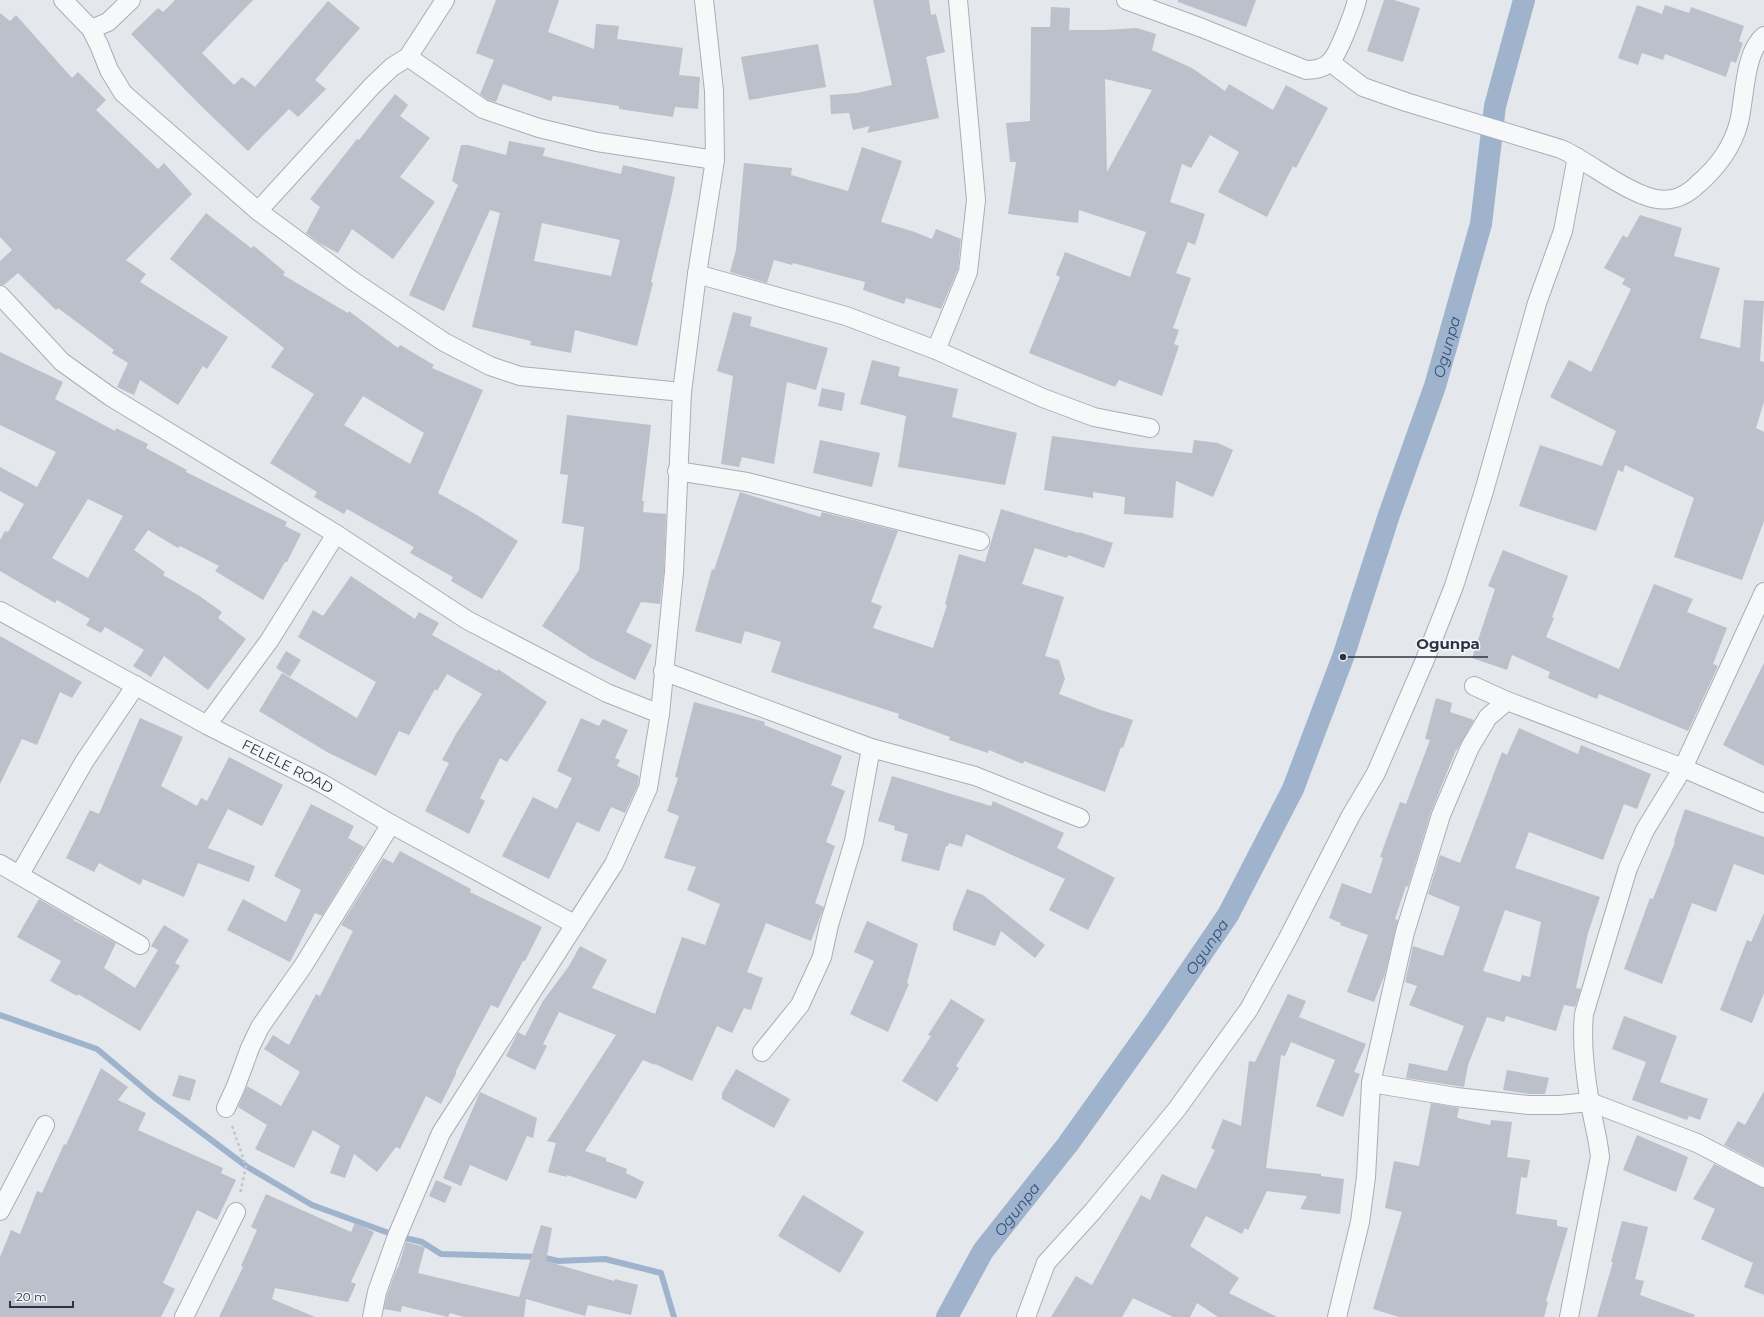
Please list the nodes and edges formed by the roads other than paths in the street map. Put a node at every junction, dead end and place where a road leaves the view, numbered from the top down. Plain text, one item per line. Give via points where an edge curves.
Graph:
1 (63, 0) edge
2 (131, 0) edge
3 (445, 0) edge
4 (704, 0) edge
5 (958, 0) edge
6 (1126, 0) edge
7 (1357, 0) edge
8 (91, 28) junction
9 (1764, 36) edge
10 (408, 58) junction
11 (1330, 62) junction
12 (1577, 156) junction
13 (715, 160) junction
14 (258, 211) junction
15 (697, 274) junction
16 (0, 295) edge
17 (936, 350) junction
18 (682, 392) junction
19 (1150, 428) dead end
20 (677, 471) junction
21 (336, 534) junction
22 (980, 541) dead end
23 (1764, 592) edge
24 (0, 611) edge
25 (663, 671) junction
26 (136, 685) junction
27 (1474, 686) dead end
28 (1507, 701) junction
29 (660, 714) junction
30 (207, 725) junction
31 (871, 748) junction
32 (1683, 768) junction
33 (1764, 803) edge
34 (1080, 818) dead end
35 (391, 824) junction
36 (0, 864) edge
37 (20, 874) junction
38 (574, 924) junction
39 (140, 945) dead end
40 (762, 1052) dead end
41 (1371, 1083) junction
42 (1590, 1102) junction
43 (226, 1108) road end
44 (45, 1125) dead end
45 (1764, 1178) edge
46 (0, 1211) edge
47 (236, 1212) road end
48 (184, 1317) edge
49 (372, 1317) edge
50 (1026, 1317) edge
51 (1337, 1317) edge
52 (1568, 1317) edge

1 - 8 street
2 - 8 street via 108,22
3 - 10 street
4 - 13 street via 714,91
5 - 17 street via 976,200 968,272
6 - 11 street via 1306,70 1317,70
7 - 11 street via 1350,22
8 - 14 street via 109,70 123,93
9 - 12 street via 1750,57 1739,123 1731,144 1713,172 1689,193 1671,200 1644,196
10 - 13 street via 483,109 539,128 597,142
10 - 14 street via 392,67 372,86
11 - 12 street via 1363,87
12 - 50 street via 1563,231 1537,303 1454,586 1376,773 1350,817 1249,1009 1177,1109 1093,1211 1046,1263
13 - 15 street
14 - 18 street via 353,281 444,342 490,366 520,376
15 - 17 street via 846,316
15 - 18 street
16 - 21 street via 62,362 74,371 111,397
17 - 19 street via 1043,398 1094,417
18 - 20 street
20 - 22 street via 747,482
20 - 25 street via 674,572
21 - 29 street via 467,620 607,693
21 - 30 street via 269,642
23 - 32 street
24 - 26 street, FELELE ROAD
25 - 29 street
25 - 31 street
26 - 30 street, FELELE ROAD
26 - 37 street via 84,762
27 - 28 street
28 - 32 street
28 - 41 street via 1488,716 1470,747 1441,815 1405,932
29 - 38 street via 648,788 614,864
30 - 35 street, FELELE ROAD via 323,784
31 - 34 street via 975,776
31 - 40 street via 854,841 822,957 800,1005
32 - 33 street
32 - 42 street via 1644,830 1628,868 1584,1014 1582,1033
35 - 38 street, FELELE ROAD
35 - 43 street via 303,966 260,1027
36 - 37 street
37 - 39 street
38 - 49 street via 441,1133 397,1236 377,1292
41 - 42 street via 1456,1097 1528,1104 1559,1106
41 - 51 street via 1366,1177 1360,1222
42 - 45 street via 1697,1143
42 - 52 street via 1600,1157
44 - 46 street
47 - 48 street

